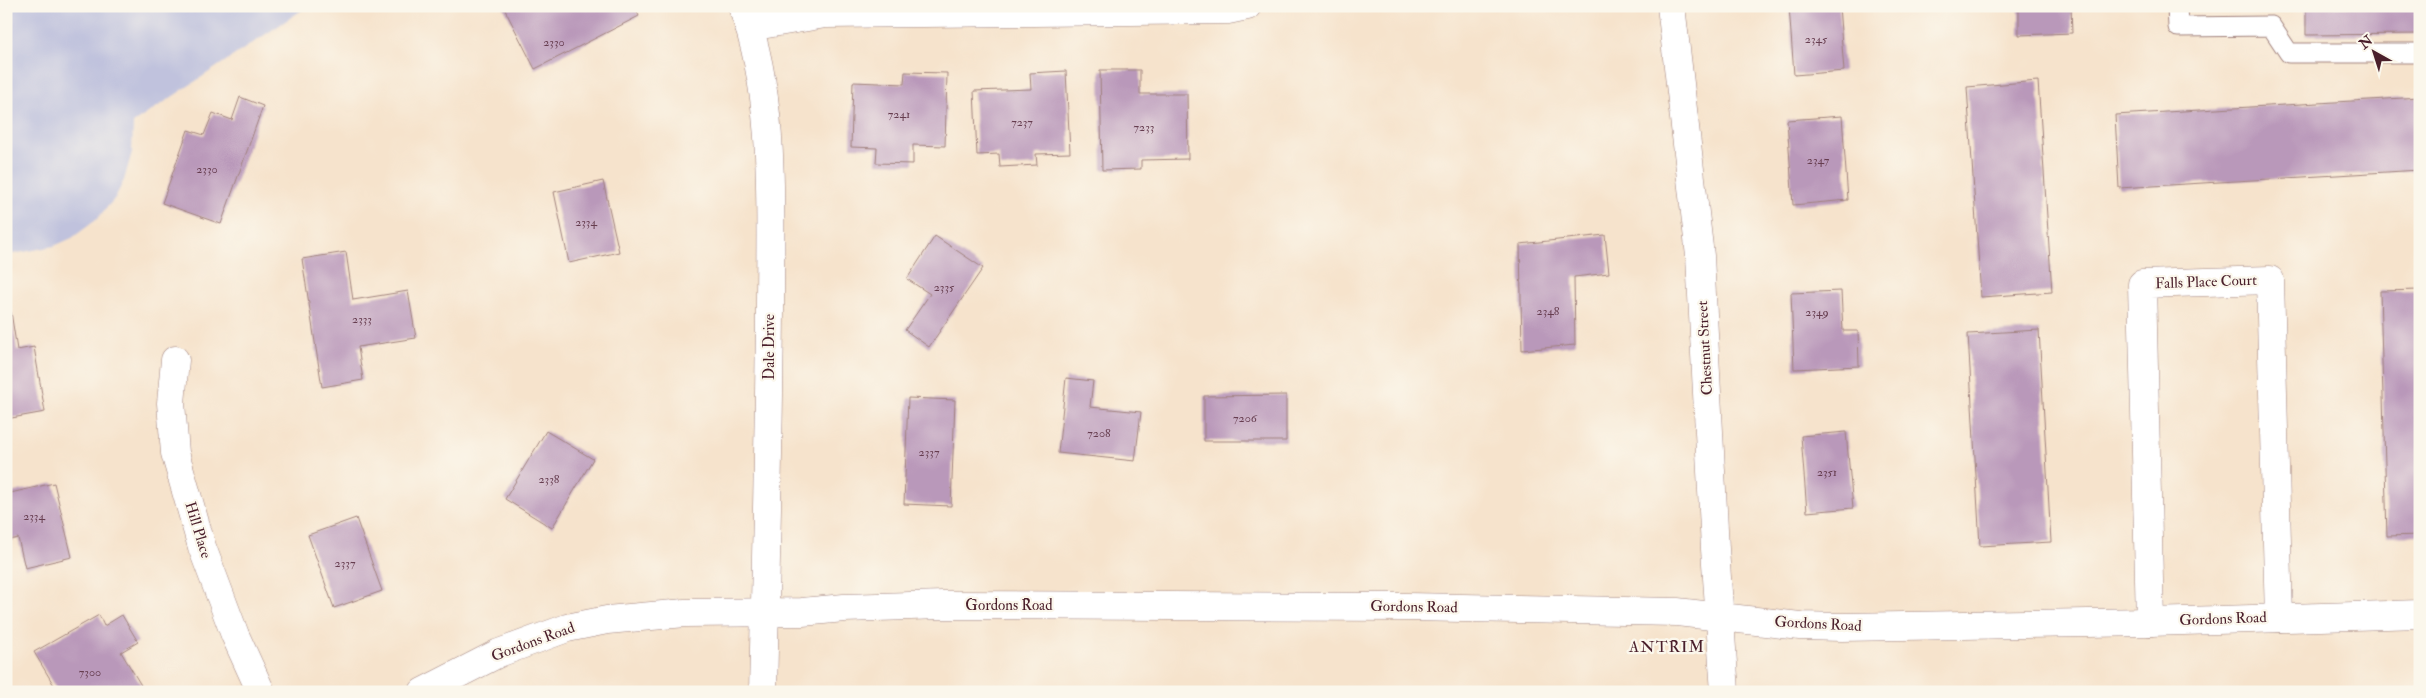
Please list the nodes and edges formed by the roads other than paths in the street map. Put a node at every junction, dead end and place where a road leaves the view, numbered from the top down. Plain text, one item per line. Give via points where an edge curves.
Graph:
1 (1247, 6) edge
2 (1671, 6) edge
3 (2177, 6) edge
4 (745, 17) edge
5 (2420, 53) edge
6 (175, 360) dead end
7 (765, 612) junction
8 (2420, 614) edge
9 (1721, 617) junction
10 (2279, 618) junction
11 (2150, 622) junction
12 (261, 692) edge
13 (423, 692) edge
14 (763, 692) edge
15 (1725, 692) edge

1 - 4 street via 1228,10
2 - 9 street, Chestnut Street via 1700,256
3 - 5 lane via 2178,27 2271,26 2289,53
4 - 7 street, Dale Drive via 758,59 768,146
6 - 12 street, Hill Place via 171,403 175,453 202,547 235,635
7 - 9 street, Gordons Road via 943,605 1407,607 1677,612
7 - 13 street, Gordons Road via 685,613 607,620 567,628 499,653
7 - 14 street, Dale Drive
8 - 10 street, Gordons Road
9 - 11 street, Gordons Road via 1842,627
9 - 15 street, Chestnut Street
10 - 11 street, Gordons Road
10 - 11 street, Falls Place Court via 2270,280 2142,284

